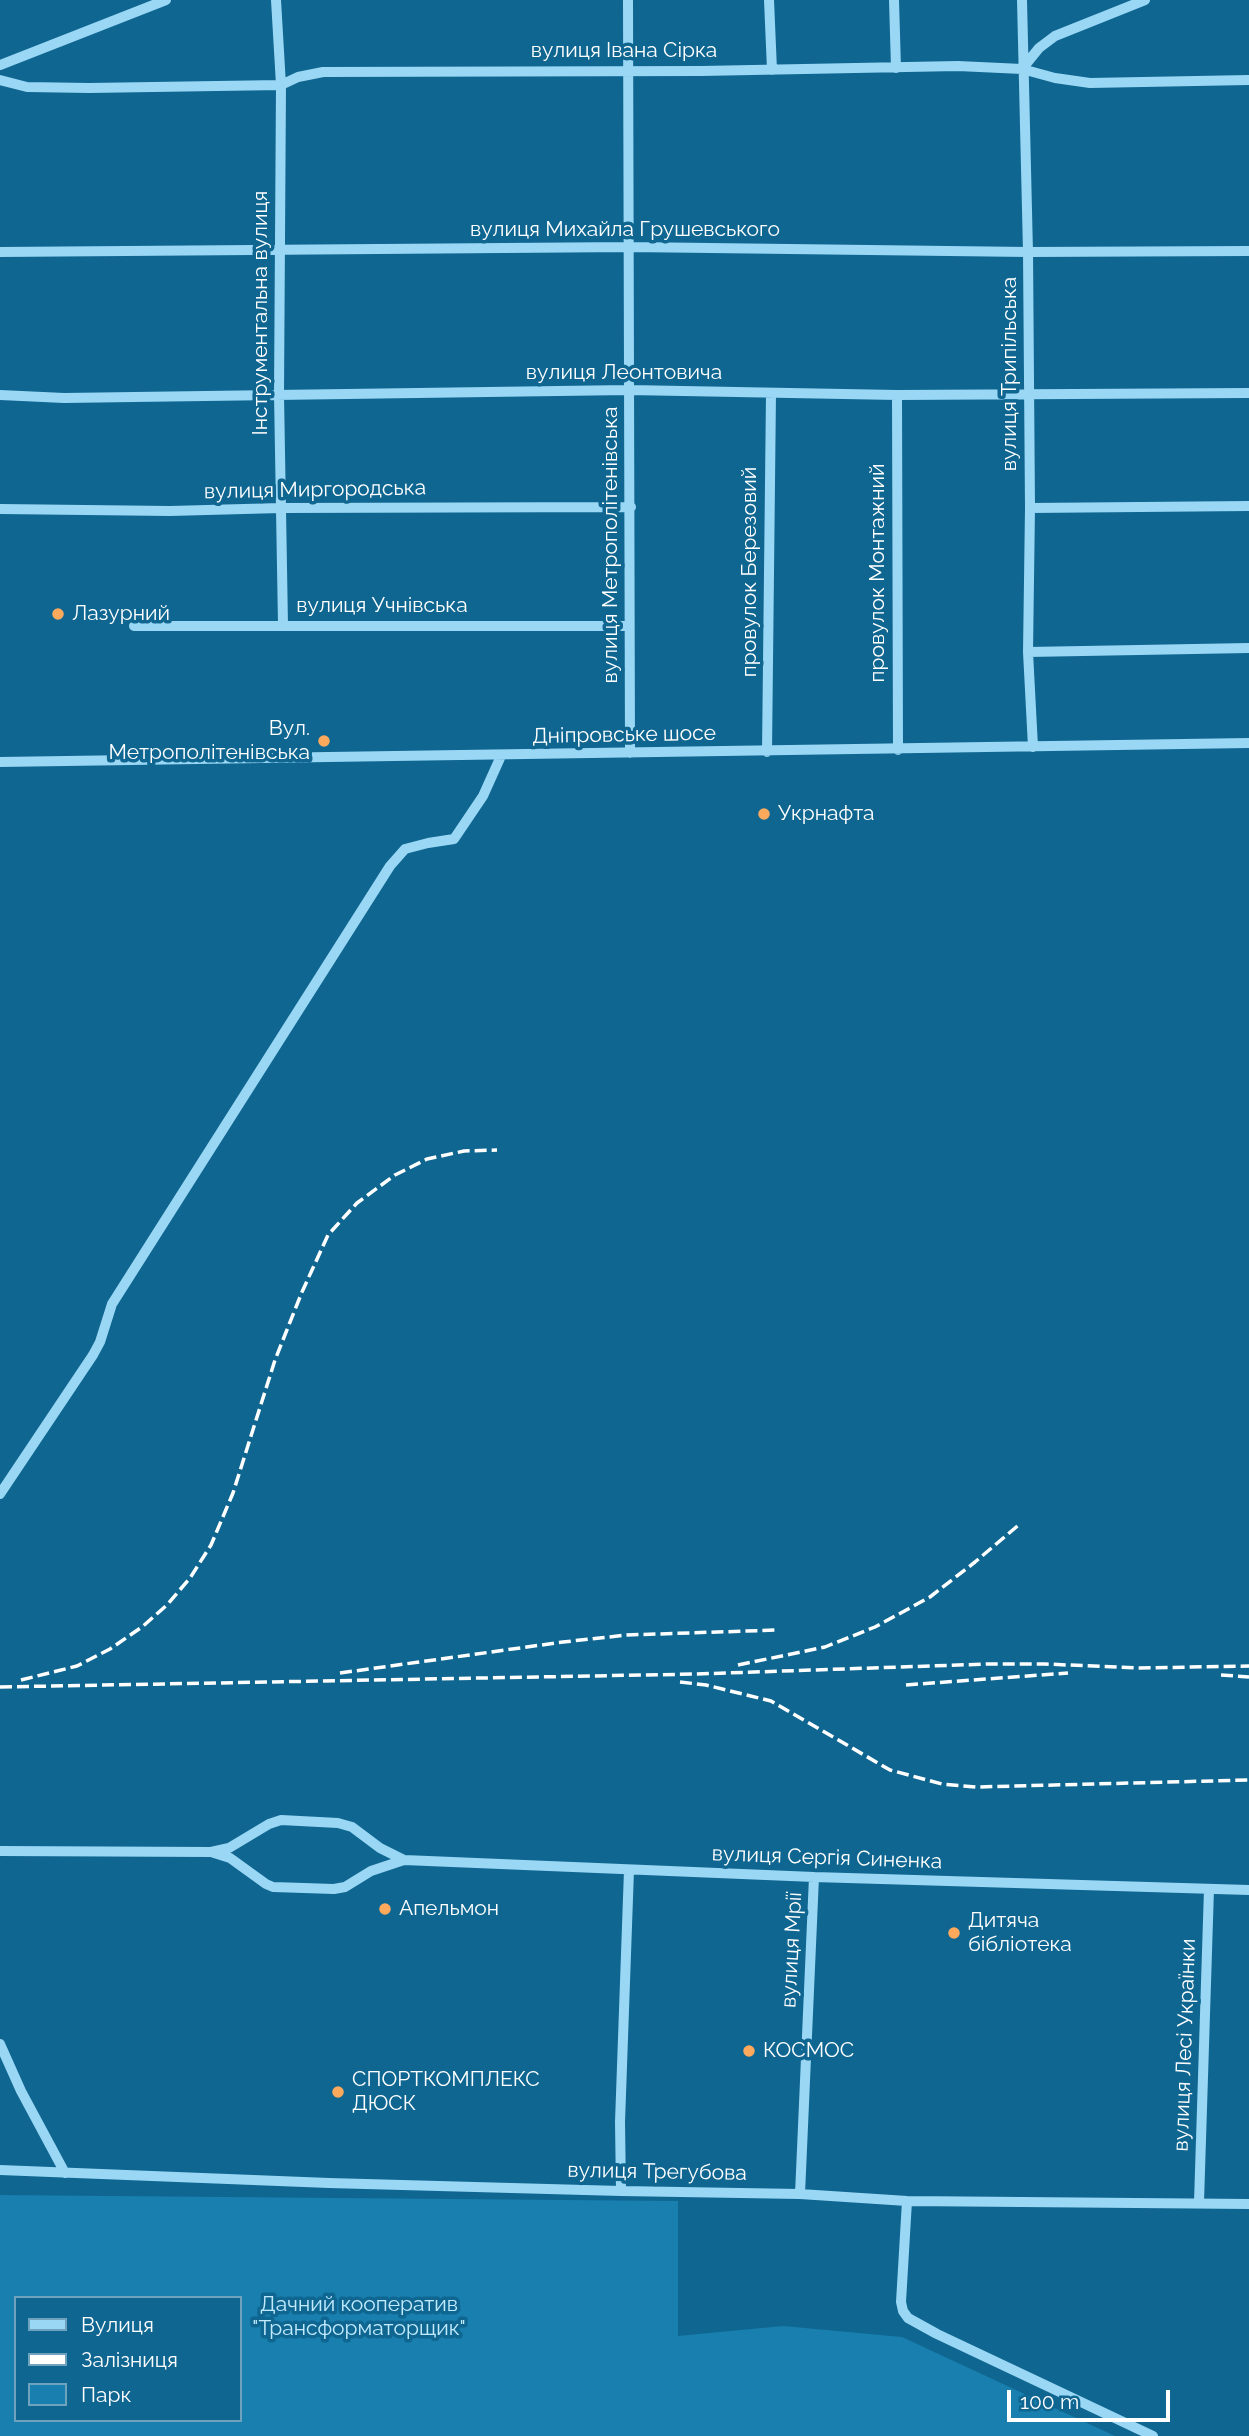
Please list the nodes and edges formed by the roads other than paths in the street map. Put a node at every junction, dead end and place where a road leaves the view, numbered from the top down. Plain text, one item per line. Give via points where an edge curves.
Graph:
1 (166, 0) edge
2 (276, 0) edge
3 (628, 0) edge
4 (769, 0) edge
5 (894, 0) edge
6 (1022, 0) edge
7 (1145, 0) edge
8 (0, 65) edge
9 (896, 68) junction
10 (1022, 69) junction
11 (629, 70) junction
12 (772, 70) junction
13 (0, 80) edge
14 (1249, 80) edge
15 (281, 85) junction
16 (630, 247) junction
17 (279, 250) junction
18 (1249, 251) edge
19 (0, 252) edge
20 (1028, 252) junction
21 (629, 390) junction
22 (771, 393) junction
23 (1249, 393) edge
24 (279, 394) junction
25 (1028, 394) junction
26 (0, 395) edge
27 (897, 395) junction
28 (1249, 506) edge
29 (631, 507) junction
30 (281, 508) junction
31 (1030, 508) junction
32 (0, 509) edge
33 (283, 625) junction
34 (134, 626) dead end
35 (629, 626) junction
36 (1249, 648) edge
37 (1028, 652) junction
38 (1249, 743) edge
39 (1033, 747) junction
40 (898, 750) junction
41 (767, 751) junction
42 (630, 754) junction
43 (501, 756) junction
44 (0, 762) edge
45 (0, 1494) edge
46 (0, 1852) edge
47 (211, 1852) junction
48 (404, 1860) junction
49 (629, 1870) junction
50 (814, 1877) junction
51 (1209, 1889) junction
52 (1249, 1890) edge
53 (0, 2044) edge
54 (0, 2170) edge
55 (65, 2173) junction
56 (621, 2191) junction
57 (800, 2194) junction
58 (907, 2201) junction
59 (1199, 2202) junction
60 (1249, 2204) edge
61 (1153, 2436) edge

1 - 8 street
2 - 15 street, Інструментальна вулиця
3 - 11 street, вулиця Метрополітенівська
4 - 12 street
5 - 9 street
6 - 10 street, вулиця Трипільська
7 - 10 street via 1055,36
9 - 10 street, вулиця Івана Сірка
9 - 12 street, вулиця Івана Сірка
10 - 14 street, вулиця Івана Сірка via 1090,83
10 - 20 street, вулиця Трипільська
11 - 12 street, вулиця Івана Сірка
11 - 15 street, вулиця Івана Сірка via 323,72
11 - 16 street, вулиця Метрополітенівська
13 - 15 street, вулиця Івана Сірка via 27,87 65,88
15 - 17 street, Інструментальна вулиця
16 - 17 street, вулиця Михайла Грушевського
16 - 20 street, вулиця Михайла Грушевського
16 - 21 street, вулиця Метрополітенівська
17 - 19 street, вулиця Михайла Грушевського
17 - 24 street, Інструментальна вулиця
18 - 20 street, вулиця Михайла Грушевського
20 - 25 street, вулиця Трипільська
21 - 22 street, вулиця Леонтовича
21 - 24 street, вулиця Леонтовича
21 - 29 street, вулиця Метрополітенівська
22 - 27 street, вулиця Леонтовича
22 - 41 street, провулок Березовий
23 - 25 street, вулиця Леонтовича
24 - 26 street, вулиця Леонтовича
24 - 30 street, Інструментальна вулиця
25 - 27 street, вулиця Леонтовича
25 - 31 street, вулиця Трипільська
27 - 40 street, провулок Монтажний
28 - 31 street
29 - 30 street, вулиця Миргородська
29 - 35 street, вулиця Метрополітенівська
30 - 32 street, вулиця Миргородська
30 - 33 street, Інструментальна вулиця
31 - 37 street, вулиця Трипільська
33 - 34 street, вулиця Учнівська
33 - 35 street, вулиця Учнівська
35 - 42 street, вулиця Метрополітенівська
36 - 37 street
37 - 39 street, вулиця Трипільська
38 - 39 street, Дніпровське шосе
39 - 40 street, Дніпровське шосе
40 - 41 street, Дніпровське шосе
41 - 42 street, Дніпровське шосе
42 - 43 street, Дніпровське шосе
43 - 44 street, Дніпровське шосе
43 - 45 street via 484,796 454,839 405,849 390,866 112,1304 88,1363
46 - 47 street, вулиця Сергія Синенка
47 - 48 street, вулиця Сергія Синенка via 230,1858 273,1887 345,1887 386,1864
47 - 48 street, вулиця Сергія Синенка via 229,1848 281,1820 338,1822
48 - 49 street, вулиця Сергія Синенка
49 - 50 street, вулиця Сергія Синенка
49 - 56 street
50 - 51 street, вулиця Сергія Синенка
50 - 57 street, вулиця Мрії
51 - 52 street, вулиця Сергія Синенка
51 - 59 street, вулиця Лесі Українки
53 - 55 street
54 - 55 street, вулиця Трегубова
55 - 56 street, вулиця Трегубова
56 - 57 street, вулиця Трегубова
57 - 58 street, вулиця Трегубова
58 - 59 street, вулиця Трегубова
58 - 61 street via 901,2302 908,2318
59 - 60 street, вулиця Трегубова

